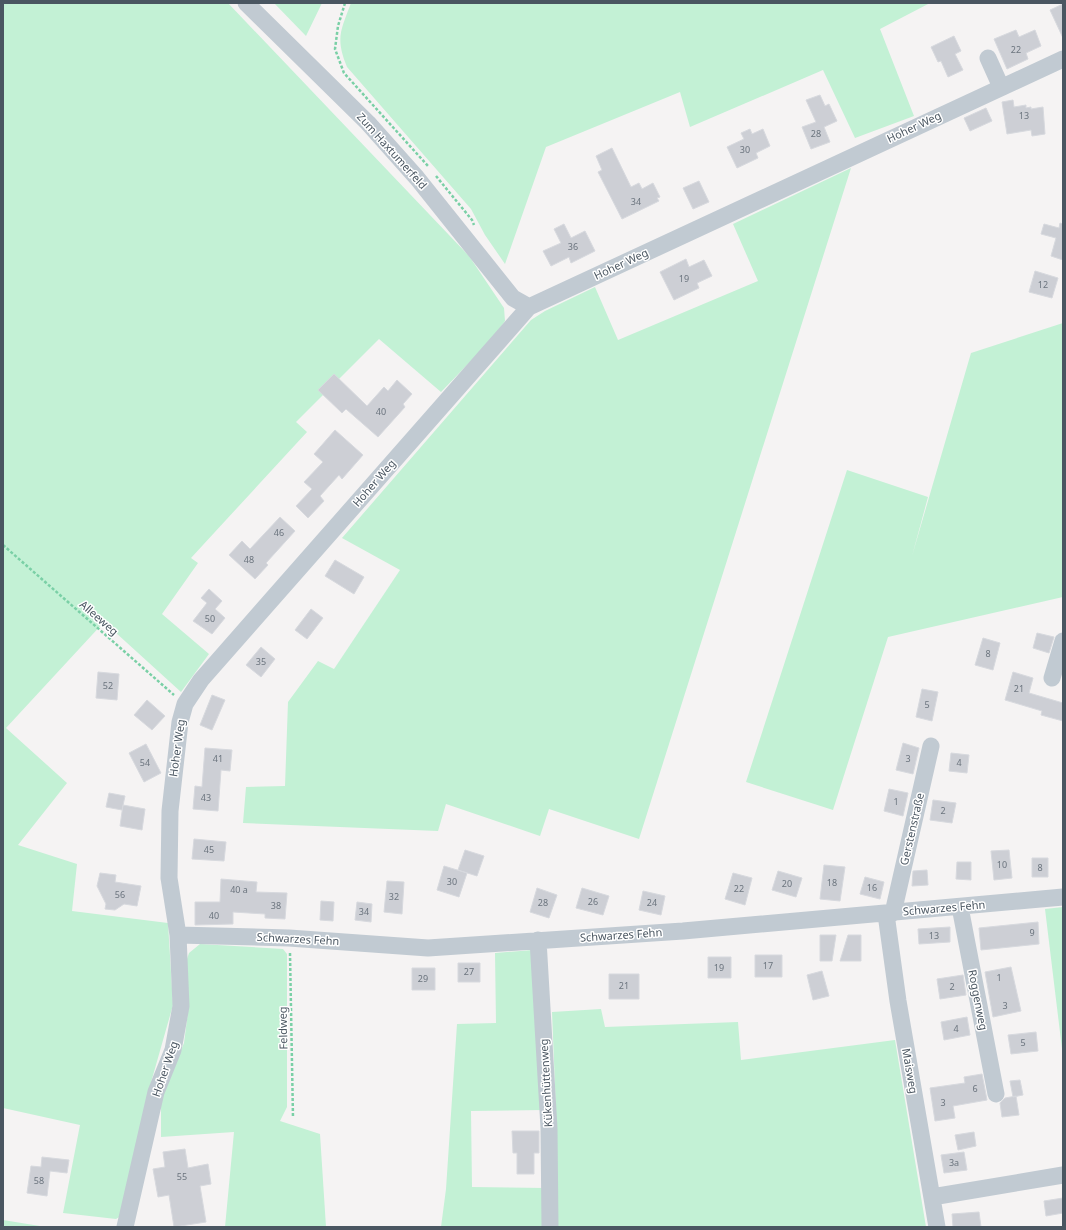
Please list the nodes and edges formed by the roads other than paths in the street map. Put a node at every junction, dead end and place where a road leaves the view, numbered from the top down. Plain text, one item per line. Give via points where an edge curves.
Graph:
1 (246, 3) edge
2 (988, 58) dead end
3 (1063, 59) edge
4 (1001, 87) junction
5 (529, 307) junction
6 (1063, 641) edge
7 (1052, 678) dead end
8 (931, 746) dead end
9 (1063, 897) edge
10 (960, 907) junction
11 (890, 914) junction
12 (178, 935) junction
13 (538, 940) junction
14 (996, 1094) dead end
15 (1063, 1175) edge
16 (932, 1197) junction
17 (125, 1227) edge
18 (550, 1227) edge
19 (937, 1227) edge

1 - 5 street, Zum Haxtumerfeld via 368,123 417,178 513,298
2 - 4 street
3 - 4 street, Hoher Weg
4 - 5 street, Hoher Weg
5 - 12 street, Hoher Weg via 202,680 185,704 180,722 170,812 169,878
6 - 7 street
8 - 11 street, Gerstenstraße
9 - 10 street, Schwarzes Fehn
10 - 11 street, Schwarzes Fehn
10 - 14 street, Roggenweg
11 - 13 street, Schwarzes Fehn
11 - 16 street, Maisweg via 898,1001
12 - 13 street, Schwarzes Fehn via 289,938 428,948
12 - 17 street, Hoher Weg via 182,1006 173,1050 156,1092
13 - 18 street, Kükenhüttenweg via 549,1128
15 - 16 street
16 - 19 street, Maisweg

